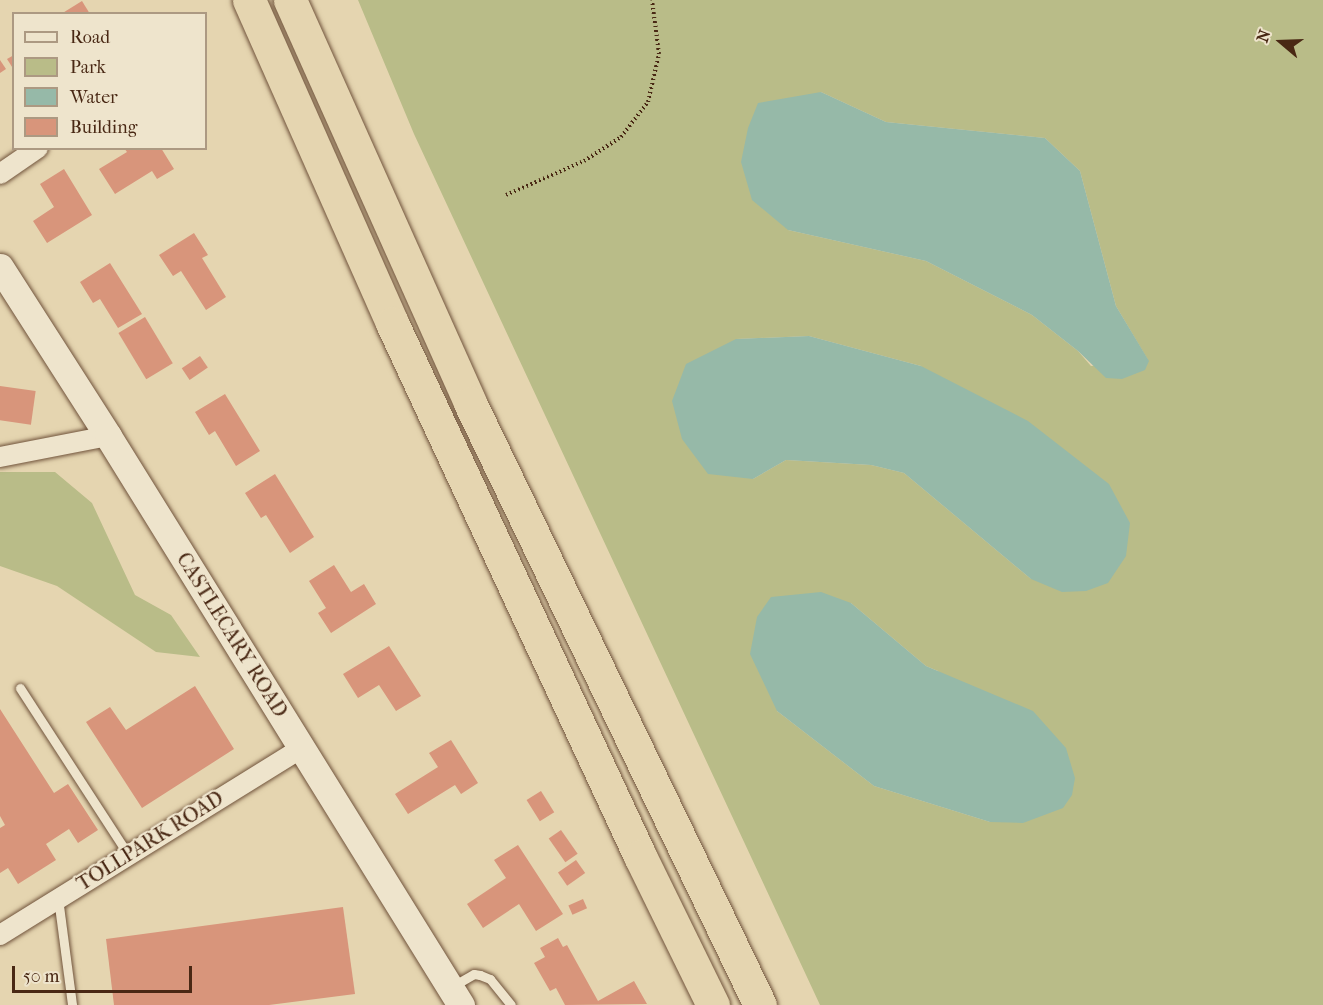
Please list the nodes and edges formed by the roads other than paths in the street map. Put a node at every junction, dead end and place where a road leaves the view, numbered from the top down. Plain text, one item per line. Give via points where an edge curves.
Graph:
1 (249, 0) edge
2 (290, 0) edge
3 (35, 150) edge
4 (0, 174) edge
5 (0, 267) edge
6 (108, 436) junction
7 (0, 457) edge
8 (20, 688) dead end
9 (302, 748) junction
10 (128, 854) junction
11 (58, 898) junction
12 (0, 935) edge
13 (456, 996) edge
14 (72, 1005) edge
15 (511, 1005) edge
16 (713, 1005) edge
17 (760, 1005) edge

1 - 16 highway via 392,323
2 - 17 highway via 470,403
3 - 4 street
5 - 6 main road, CASTLECARY ROAD
6 - 7 street
6 - 9 main road, CASTLECARY ROAD
8 - 10 lane
9 - 10 street, TOLLPARK ROAD
9 - 13 main road, CASTLECARY ROAD
10 - 11 street, TOLLPARK ROAD
11 - 12 street, TOLLPARK ROAD
11 - 14 lane
13 - 15 lane via 474,974 490,979

